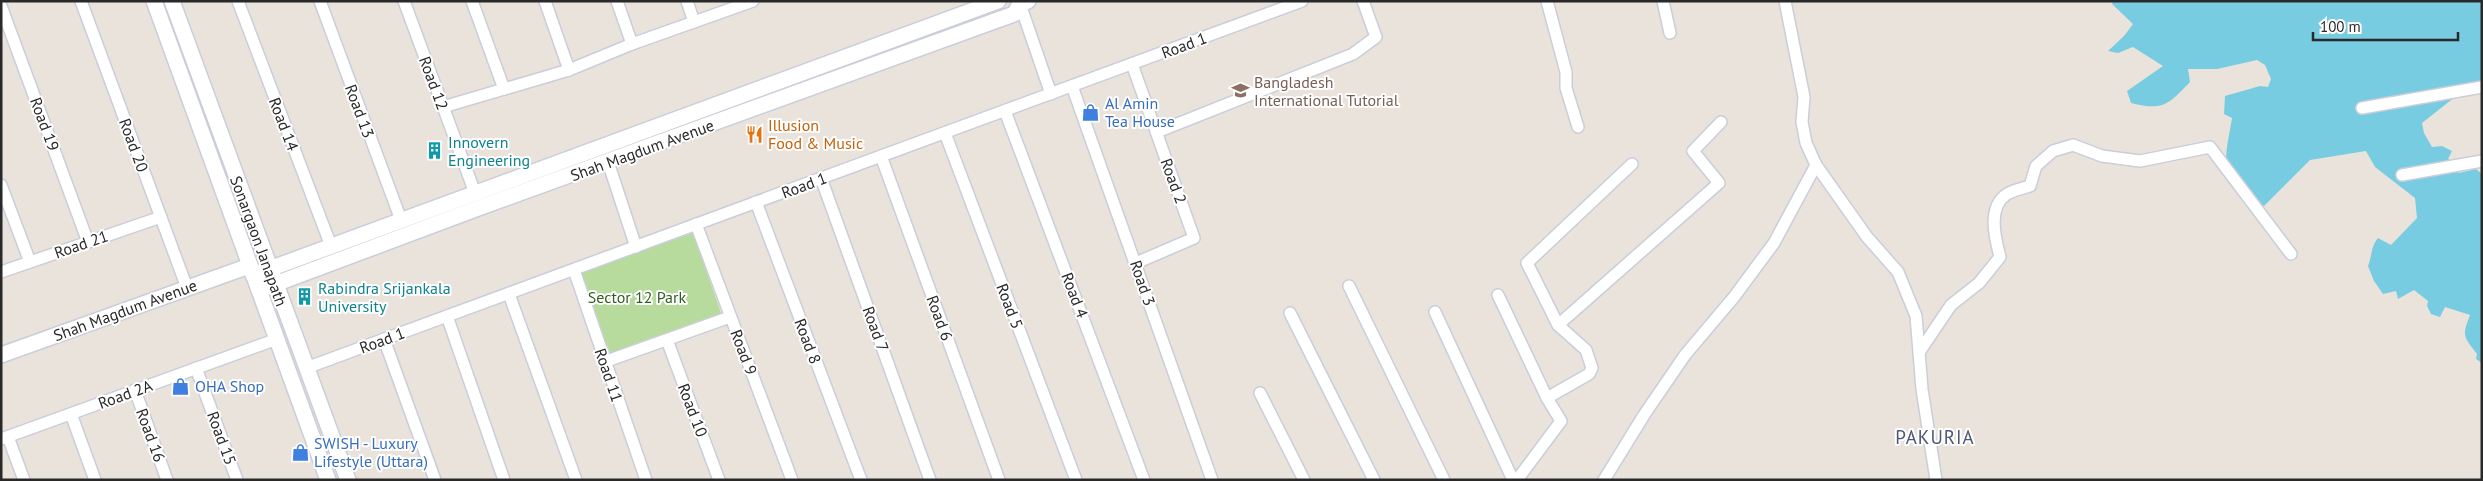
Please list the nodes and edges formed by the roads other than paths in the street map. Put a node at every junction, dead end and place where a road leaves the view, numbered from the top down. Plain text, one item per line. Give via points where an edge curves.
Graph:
1 (81, 1) edge
2 (154, 1) edge
3 (172, 1) edge
4 (238, 1) edge
5 (320, 1) edge
6 (404, 1) edge
7 (472, 1) edge
8 (545, 1) edge
9 (617, 1) edge
10 (687, 1) edge
11 (753, 1) edge
12 (998, 1) edge
13 (1302, 1) edge
14 (1363, 1) edge
15 (1547, 1) edge
16 (1663, 1) edge
17 (1785, 1) edge
18 (1, 6) edge
19 (1015, 7) edge
20 (694, 22) junction
21 (1670, 33) dead end
22 (632, 44) junction
23 (826, 64) junction
24 (1132, 64) junction
25 (569, 70) junction
26 (832, 80) junction
27 (1072, 86) junction
28 (2482, 87) edge
29 (504, 89) junction
30 (1051, 94) junction
31 (443, 107) junction
32 (2362, 108) dead end
33 (1005, 111) junction
34 (1721, 122) dead end
35 (1578, 127) dead end
36 (1156, 132) junction
37 (945, 133) junction
38 (221, 135) junction
39 (205, 141) junction
40 (587, 152) junction
41 (881, 156) junction
42 (608, 162) junction
43 (2482, 162) edge
44 (1632, 164) dead end
45 (1816, 165) junction
46 (593, 168) junction
47 (2402, 176) dead end
48 (822, 178) junction
49 (1, 185) edge
50 (475, 193) junction
51 (756, 202) junction
52 (432, 208) junction
53 (161, 217) junction
54 (401, 220) junction
55 (437, 223) junction
56 (696, 224) junction
57 (88, 242) junction
58 (331, 246) junction
59 (636, 247) junction
60 (2292, 254) dead end
61 (30, 262) junction
62 (1136, 262) junction
63 (270, 268) junction
64 (251, 270) junction
65 (574, 270) junction
66 (1, 272) edge
67 (275, 284) junction
68 (1349, 286) dead end
69 (187, 288) junction
70 (259, 290) junction
71 (509, 294) junction
72 (1498, 295) dead end
73 (1290, 312) dead end
74 (1435, 312) dead end
75 (447, 316) junction
76 (730, 317) junction
77 (1558, 325) junction
78 (276, 339) junction
79 (384, 339) junction
80 (667, 340) junction
81 (1920, 351) junction
82 (1, 355) edge
83 (604, 362) junction
84 (196, 368) junction
85 (306, 368) junction
86 (135, 390) junction
87 (1260, 393) dead end
88 (1547, 398) junction
89 (71, 414) junction
90 (5, 438) edge
91 (24, 480) edge
92 (95, 480) edge
93 (167, 480) edge
94 (237, 480) edge
95 (328, 480) edge
96 (348, 480) edge
97 (435, 480) edge
98 (504, 480) edge
99 (576, 480) edge
100 (646, 480) edge
101 (719, 480) edge
102 (792, 480) edge
103 (861, 480) edge
104 (930, 480) edge
105 (999, 480) edge
106 (1076, 480) edge
107 (1144, 480) edge
108 (1212, 480) edge
109 (1304, 480) edge
110 (1374, 480) edge
111 (1444, 480) edge
112 (1515, 480) edge
113 (1604, 480) edge
114 (1936, 480) edge

1 - 53 street, Road 20
2 - 39 street, Sonargaon Janapath
3 - 38 street, Sonargaon Janapath
4 - 58 street, Road 14
5 - 54 street, Road 13
6 - 31 street, Road 12
7 - 29 street
8 - 25 street
9 - 22 street
10 - 20 street
11 - 20 street
12 - 19 street
12 - 23 street, Shah Magdum Avenue
13 - 24 street, Road 1
14 - 36 street via 1376,37 1353,54
15 - 35 street
16 - 21 street
17 - 45 street via 1804,97 1802,122 1806,143
18 - 57 street, Road 19
19 - 26 street, Shah Magdum Avenue
19 - 30 street
20 - 22 street
22 - 25 street
23 - 26 street
23 - 40 street, Shah Magdum Avenue
24 - 27 street, Road 1
24 - 36 street, Road 2
25 - 29 street
26 - 42 street, Shah Magdum Avenue
27 - 30 street, Road 1
27 - 62 street, Road 3
28 - 32 street
29 - 31 street
30 - 33 street, Road 1
31 - 50 street, Road 12
33 - 37 street, Road 1
33 - 107 street, Road 4
34 - 77 street via 1693,151 1719,183
36 - 62 street, Road 2 via 1194,238
37 - 41 street, Road 1
37 - 106 street, Road 5
38 - 39 street
38 - 63 street, Sonargaon Janapath
39 - 64 street, Sonargaon Janapath
40 - 46 street
40 - 50 street, Shah Magdum Avenue
41 - 48 street, Road 1
41 - 105 street, Road 6
42 - 46 street, Shah Magdum Avenue
42 - 59 street
43 - 47 street
44 - 77 street via 1527,263
45 - 81 street via 1867,237 1898,272 1916,316
45 - 113 street via 1774,243 1685,355
46 - 55 street, Shah Magdum Avenue
48 - 51 street, Road 1
48 - 104 street, Road 7
49 - 61 street
50 - 52 street, Shah Magdum Avenue
51 - 56 street, Road 1
51 - 103 street, Road 8
52 - 54 street, Shah Magdum Avenue
52 - 55 street
53 - 57 street, Road 21
53 - 69 street, Road 20
54 - 58 street, Shah Magdum Avenue
55 - 67 street, Shah Magdum Avenue
56 - 59 street, Road 1
56 - 76 street, Road 9
57 - 61 street, Road 21
58 - 63 street, Shah Magdum Avenue
59 - 65 street, Road 1
60 - 81 street via 2210,147 2140,161 2102,156 2073,145 2053,151 2036,166 2030,186 2006,194 1994,217 2000,257 1979,283 1951,305
61 - 66 street, Road 21
62 - 108 street, Road 3
63 - 64 street, Shah Magdum Avenue
63 - 67 street, Sonargaon Janapath
64 - 69 street, Shah Magdum Avenue
64 - 70 street, Sonargaon Janapath
65 - 71 street, Road 1
65 - 83 street, Road 11
67 - 70 street, Shah Magdum Avenue
67 - 85 street, Sonargaon Janapath
68 - 111 street
69 - 82 street, Shah Magdum Avenue
70 - 78 street, Sonargaon Janapath
71 - 75 street, Road 1
71 - 99 street
72 - 88 street
73 - 110 street
74 - 112 street
75 - 79 street, Road 1
75 - 98 street
76 - 80 street
76 - 102 street, Road 9
77 - 88 street via 1586,350 1592,368 1589,374
78 - 84 street, Road 2A
78 - 95 street, Sonargaon Janapath
79 - 85 street, Road 1
79 - 97 street
80 - 83 street
80 - 101 street, Road 10
81 - 114 street via 1922,389
83 - 100 street, Road 11
84 - 86 street, Road 2A
84 - 94 street, Road 15
85 - 96 street, Sonargaon Janapath
86 - 89 street, Road 2A
86 - 93 street, Road 16
87 - 109 street
88 - 112 street via 1560,424
89 - 90 street, Road 2A
89 - 92 street
90 - 91 street

